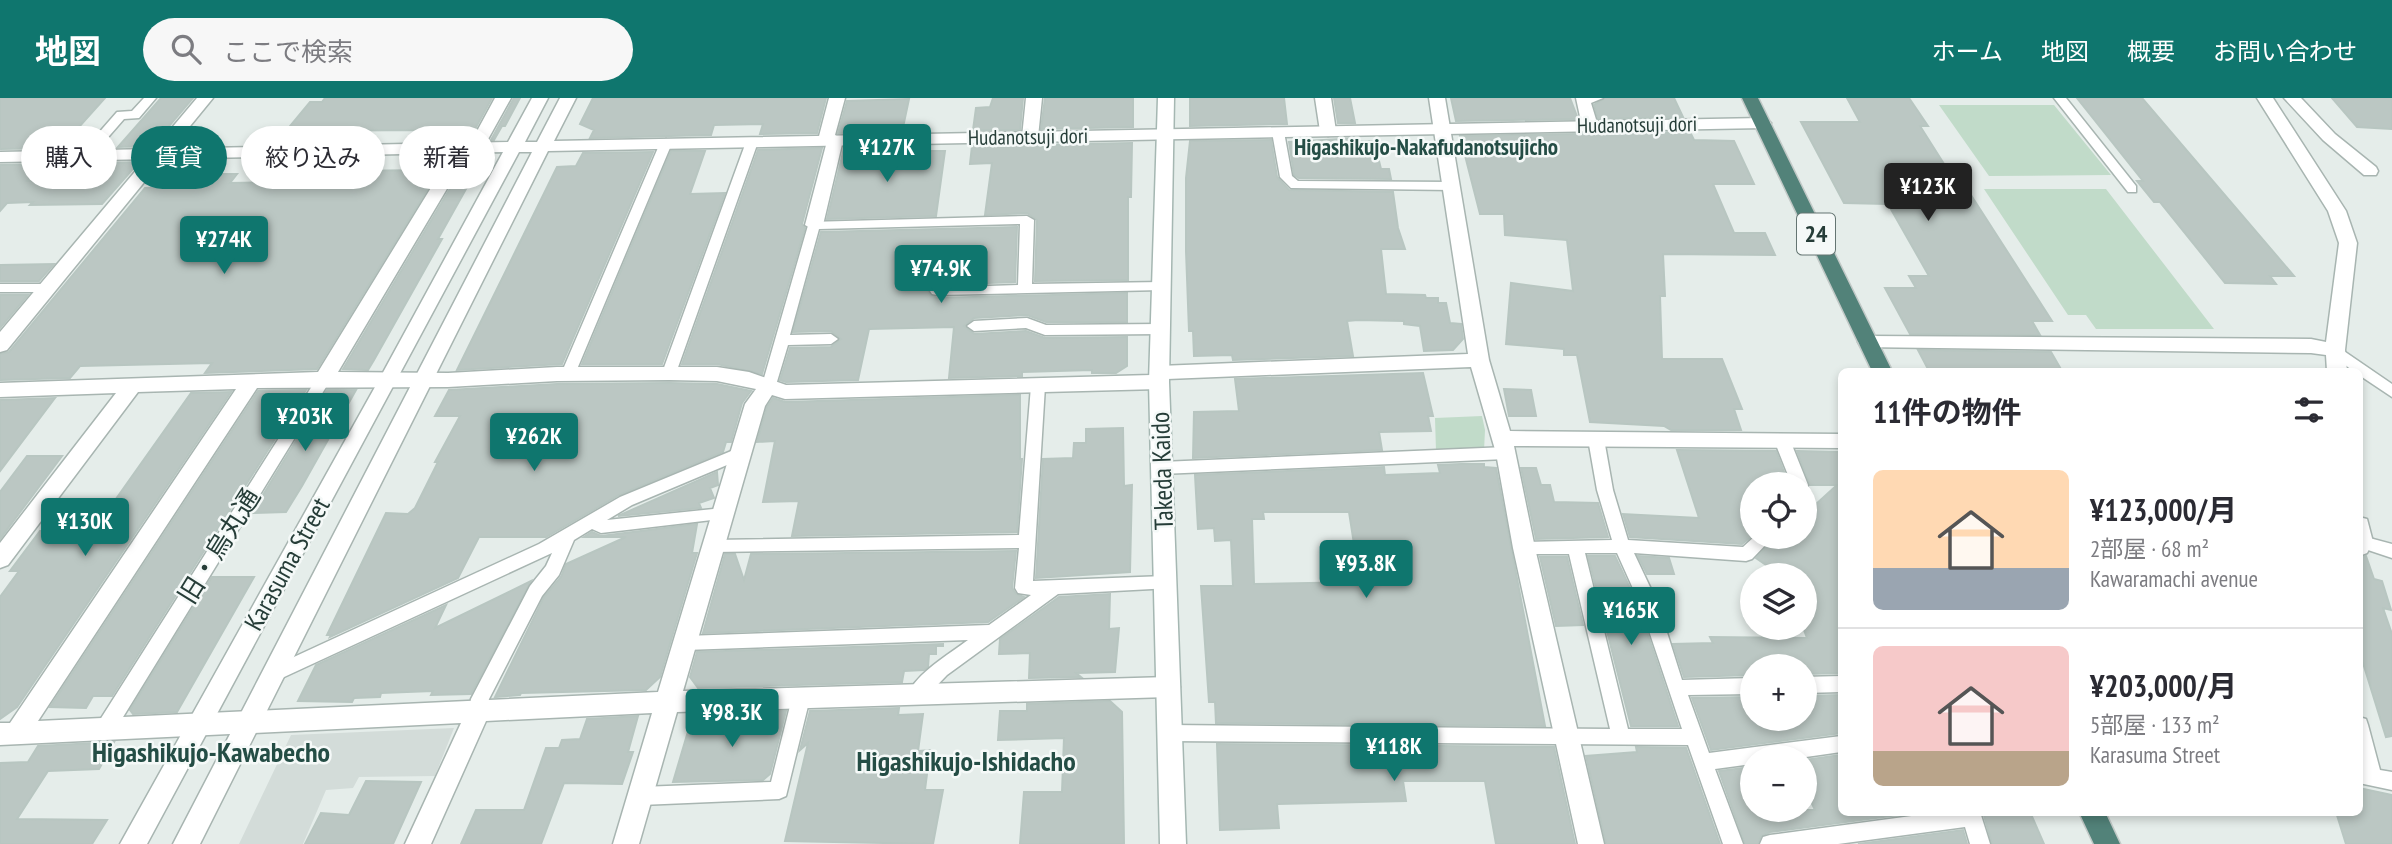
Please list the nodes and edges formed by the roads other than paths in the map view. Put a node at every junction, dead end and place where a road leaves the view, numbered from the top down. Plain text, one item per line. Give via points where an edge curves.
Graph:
1 (150, 98) edge
2 (205, 98) edge
3 (503, 98) edge
4 (540, 98) edge
5 (568, 98) edge
6 (837, 98) edge
7 (1034, 98) edge
8 (1166, 98) edge
9 (1323, 98) edge
10 (1437, 98) edge
11 (1750, 98) edge
12 (2060, 98) edge
13 (2265, 98) edge
14 (2292, 98) edge
15 (1585, 99) edge
16 (1763, 123) junction
17 (112, 126) edge
18 (183, 126) edge
19 (484, 126) edge
20 (1590, 126) junction
21 (1443, 127) junction
22 (1328, 131) junction
23 (1278, 132) junction
24 (1165, 134) junction
25 (1030, 136) junction
26 (831, 140) junction
27 (752, 142) junction
28 (666, 143) junction
29 (544, 145) junction
30 (495, 146) edge
31 (514, 146) junction
32 (399, 148) edge
33 (227, 152) edge
34 (0, 157) edge
35 (21, 157) edge
36 (2370, 171) dead end
37 (1452, 186) junction
38 (132, 189) edge
39 (444, 189) edge
40 (2132, 189) dead end
41 (814, 225) junction
42 (1161, 286) junction
43 (0, 288) edge
44 (49, 288) junction
45 (1025, 289) junction
46 (937, 291) dead end
47 (974, 326) dead end
48 (1160, 329) junction
49 (831, 339) dead end
50 (781, 340) junction
51 (1868, 342) junction
52 (0, 345) edge
53 (2336, 350) junction
54 (1479, 360) junction
55 (1881, 368) edge
56 (2337, 368) edge
57 (2360, 368) edge
58 (2363, 370) edge
59 (669, 373) junction
60 (568, 374) junction
61 (390, 378) junction
62 (1159, 378) junction
63 (324, 379) junction
64 (422, 379) junction
65 (251, 382) junction
66 (769, 385) junction
67 (132, 386) junction
68 (1038, 386) junction
69 (0, 390) edge
70 (2392, 392) edge
71 (1596, 439) junction
72 (1783, 440) junction
73 (1838, 441) edge
74 (1504, 446) junction
75 (741, 453) junction
76 (1161, 468) junction
77 (1795, 472) edge
78 (723, 514) junction
79 (593, 521) junction
80 (566, 539) junction
81 (2363, 539) edge
82 (1027, 541) junction
83 (713, 547) junction
84 (1574, 547) junction
85 (1622, 547) junction
86 (1524, 548) junction
87 (1752, 549) edge
88 (2392, 551) edge
89 (0, 559) edge
90 (1165, 583) junction
91 (1054, 587) junction
92 (995, 632) junction
93 (685, 643) junction
94 (276, 673) junction
95 (1838, 684) edge
96 (1817, 685) edge
97 (1740, 686) edge
98 (1168, 687) junction
99 (1676, 688) junction
100 (916, 695) junction
101 (801, 698) junction
102 (668, 702) junction
103 (478, 712) junction
104 (250, 724) junction
105 (197, 726) junction
106 (105, 729) junction
107 (1169, 733) junction
108 (8, 734) edge
109 (1692, 737) junction
110 (1567, 738) junction
111 (1621, 738) junction
112 (1838, 744) edge
113 (2363, 754) edge
114 (1703, 762) junction
115 (2366, 776) edge
116 (2392, 781) edge
117 (640, 796) junction
118 (1957, 816) edge
119 (1971, 816) edge
120 (2094, 816) edge
121 (133, 844) edge
122 (186, 844) edge
123 (418, 844) edge
124 (626, 844) edge
125 (1173, 844) edge
126 (1591, 844) edge
127 (1733, 844) edge
128 (1770, 844) edge
129 (1980, 844) edge
130 (2107, 844) edge

1 - 17 lane via 135,115 121,116
2 - 18 street
3 - 19 street, 旧・烏丸通
4 - 31 street, Karasuma Street
5 - 29 street, Karasuma Street
6 - 26 street
7 - 25 street
8 - 24 street, Takeda Kaido
9 - 22 street
10 - 21 street
11 - 16 highway, 24
12 - 40 lane
13 - 53 street via 2337,211 2348,243
14 - 36 street
15 - 20 street
16 - 20 street, Hudanotsuji dori
16 - 51 highway, 24
20 - 21 street, Hudanotsuji dori
21 - 22 street, Hudanotsuji dori
21 - 37 street
22 - 23 street, Hudanotsuji dori
23 - 24 street, Hudanotsuji dori
23 - 37 lane via 1286,177 1295,185
24 - 25 street, Hudanotsuji dori
24 - 42 street, Takeda Kaido
25 - 26 street, Hudanotsuji dori
26 - 27 street, Hudanotsuji dori
26 - 41 street
27 - 28 street, Hudanotsuji dori
27 - 59 lane
28 - 29 street, Hudanotsuji dori
28 - 60 lane
29 - 31 street, Hudanotsuji dori
29 - 64 street, Karasuma Street
30 - 31 street, Hudanotsuji dori
31 - 61 street, Karasuma Street
32 - 33 street, Hudanotsuji dori
34 - 35 street, Hudanotsuji dori
37 - 54 street
38 - 44 street
39 - 63 street, 旧・烏丸通
41 - 45 lane via 1027,220
41 - 50 lane
42 - 45 lane
42 - 48 street, Takeda Kaido
43 - 44 lane
44 - 52 street
45 - 46 lane
47 - 48 lane via 1027,323 1045,330
48 - 62 street, Takeda Kaido
49 - 50 lane
50 - 66 lane
51 - 53 street via 2296,345
51 - 55 highway, 24
53 - 56 street
53 - 57 lane
54 - 62 street
54 - 74 street
58 - 70 lane
59 - 60 street
59 - 66 street via 717,374
60 - 64 street
61 - 63 street
61 - 64 street
61 - 105 street, Karasuma Street
62 - 68 street
62 - 76 street, Takeda Kaido
63 - 65 street
63 - 106 lane, 旧・烏丸通
64 - 94 street, Karasuma Street
65 - 67 street
65 - 108 street
66 - 68 street via 785,392
66 - 75 street via 755,404
67 - 69 street
67 - 89 street
68 - 82 lane
71 - 72 street
71 - 74 street
71 - 85 lane
72 - 73 street
72 - 77 lane
74 - 76 lane
74 - 86 street
75 - 78 street
75 - 79 lane via 626,501
76 - 90 street, Takeda Kaido
78 - 79 lane via 601,527
78 - 83 street
79 - 80 lane
80 - 94 lane
80 - 103 lane via 480,699
81 - 88 lane
82 - 83 lane
82 - 91 lane via 1024,588
83 - 93 street
84 - 85 lane
84 - 86 lane
84 - 111 lane
85 - 87 lane via 1746,554
85 - 99 lane via 1649,604
86 - 110 street
90 - 91 lane
90 - 98 street, Takeda Kaido
91 - 92 lane
92 - 93 lane
92 - 100 lane via 941,670
93 - 102 street
94 - 104 street, Karasuma Street
95 - 96 lane
97 - 99 lane
98 - 100 street
98 - 107 street, Takeda Kaido
99 - 109 lane
100 - 101 street
101 - 102 street
101 - 117 lane via 779,790
102 - 103 street
102 - 117 street
103 - 104 street
103 - 123 street
104 - 105 street
104 - 122 street, Karasuma Street
105 - 106 street
105 - 121 street, Karasuma Street
106 - 108 street
107 - 110 lane
107 - 125 street, Takeda Kaido
109 - 111 lane
109 - 114 lane
110 - 111 lane
110 - 126 street
112 - 114 lane
113 - 115 lane
114 - 127 lane
115 - 116 lane
117 - 124 street
118 - 128 lane
119 - 129 lane
120 - 130 highway

